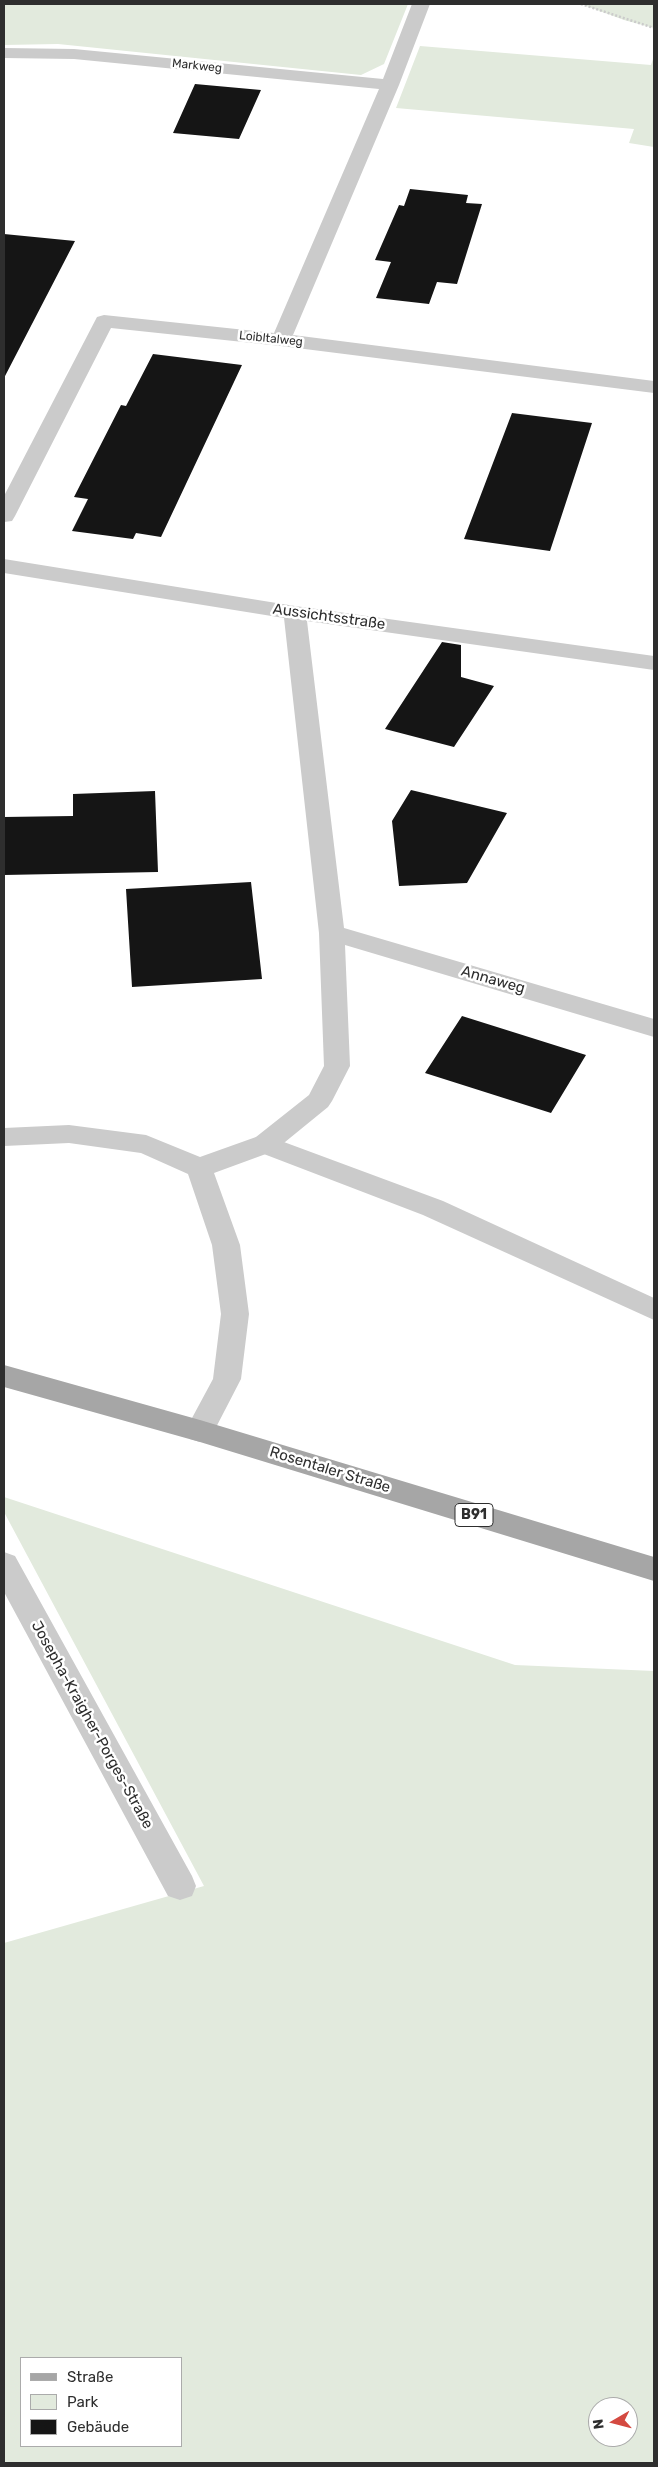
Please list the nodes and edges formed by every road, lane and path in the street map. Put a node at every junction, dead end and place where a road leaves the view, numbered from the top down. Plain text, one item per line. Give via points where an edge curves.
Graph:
1 (421, 4) edge
2 (581, 4) edge
3 (654, 28) edge
4 (4, 53) edge
5 (390, 85) junction
6 (281, 340) junction
7 (654, 387) edge
8 (4, 516) edge
9 (4, 566) edge
10 (294, 613) junction
11 (654, 664) edge
12 (332, 933) junction
13 (654, 1028) edge
14 (4, 1137) edge
15 (266, 1144) junction
16 (199, 1168) junction
17 (654, 1310) edge
18 (4, 1376) edge
19 (200, 1431) junction
20 (4, 1564) edge
21 (654, 1569) edge
22 (180, 1886) dead end

1 - 5 street
2 - 3 path
4 - 5 street, Markweg via 74,54
5 - 6 street
6 - 7 street, Loibltalweg
6 - 8 street, Loibltalweg via 104,321
9 - 10 street, Aussichtsstraße
10 - 11 street, Aussichtsstraße
10 - 12 street
12 - 13 street, Annaweg
12 - 15 street via 337,1066 319,1101
14 - 16 street via 69,1134 146,1144
15 - 16 street
15 - 17 street via 433,1208
16 - 19 street via 226,1245 235,1314 227,1379
18 - 19 main road, Rosentaler Straße / B91
19 - 21 main road, Rosentaler Straße / B91
20 - 22 street, Josepha-Kraigher-Porges-Straße

